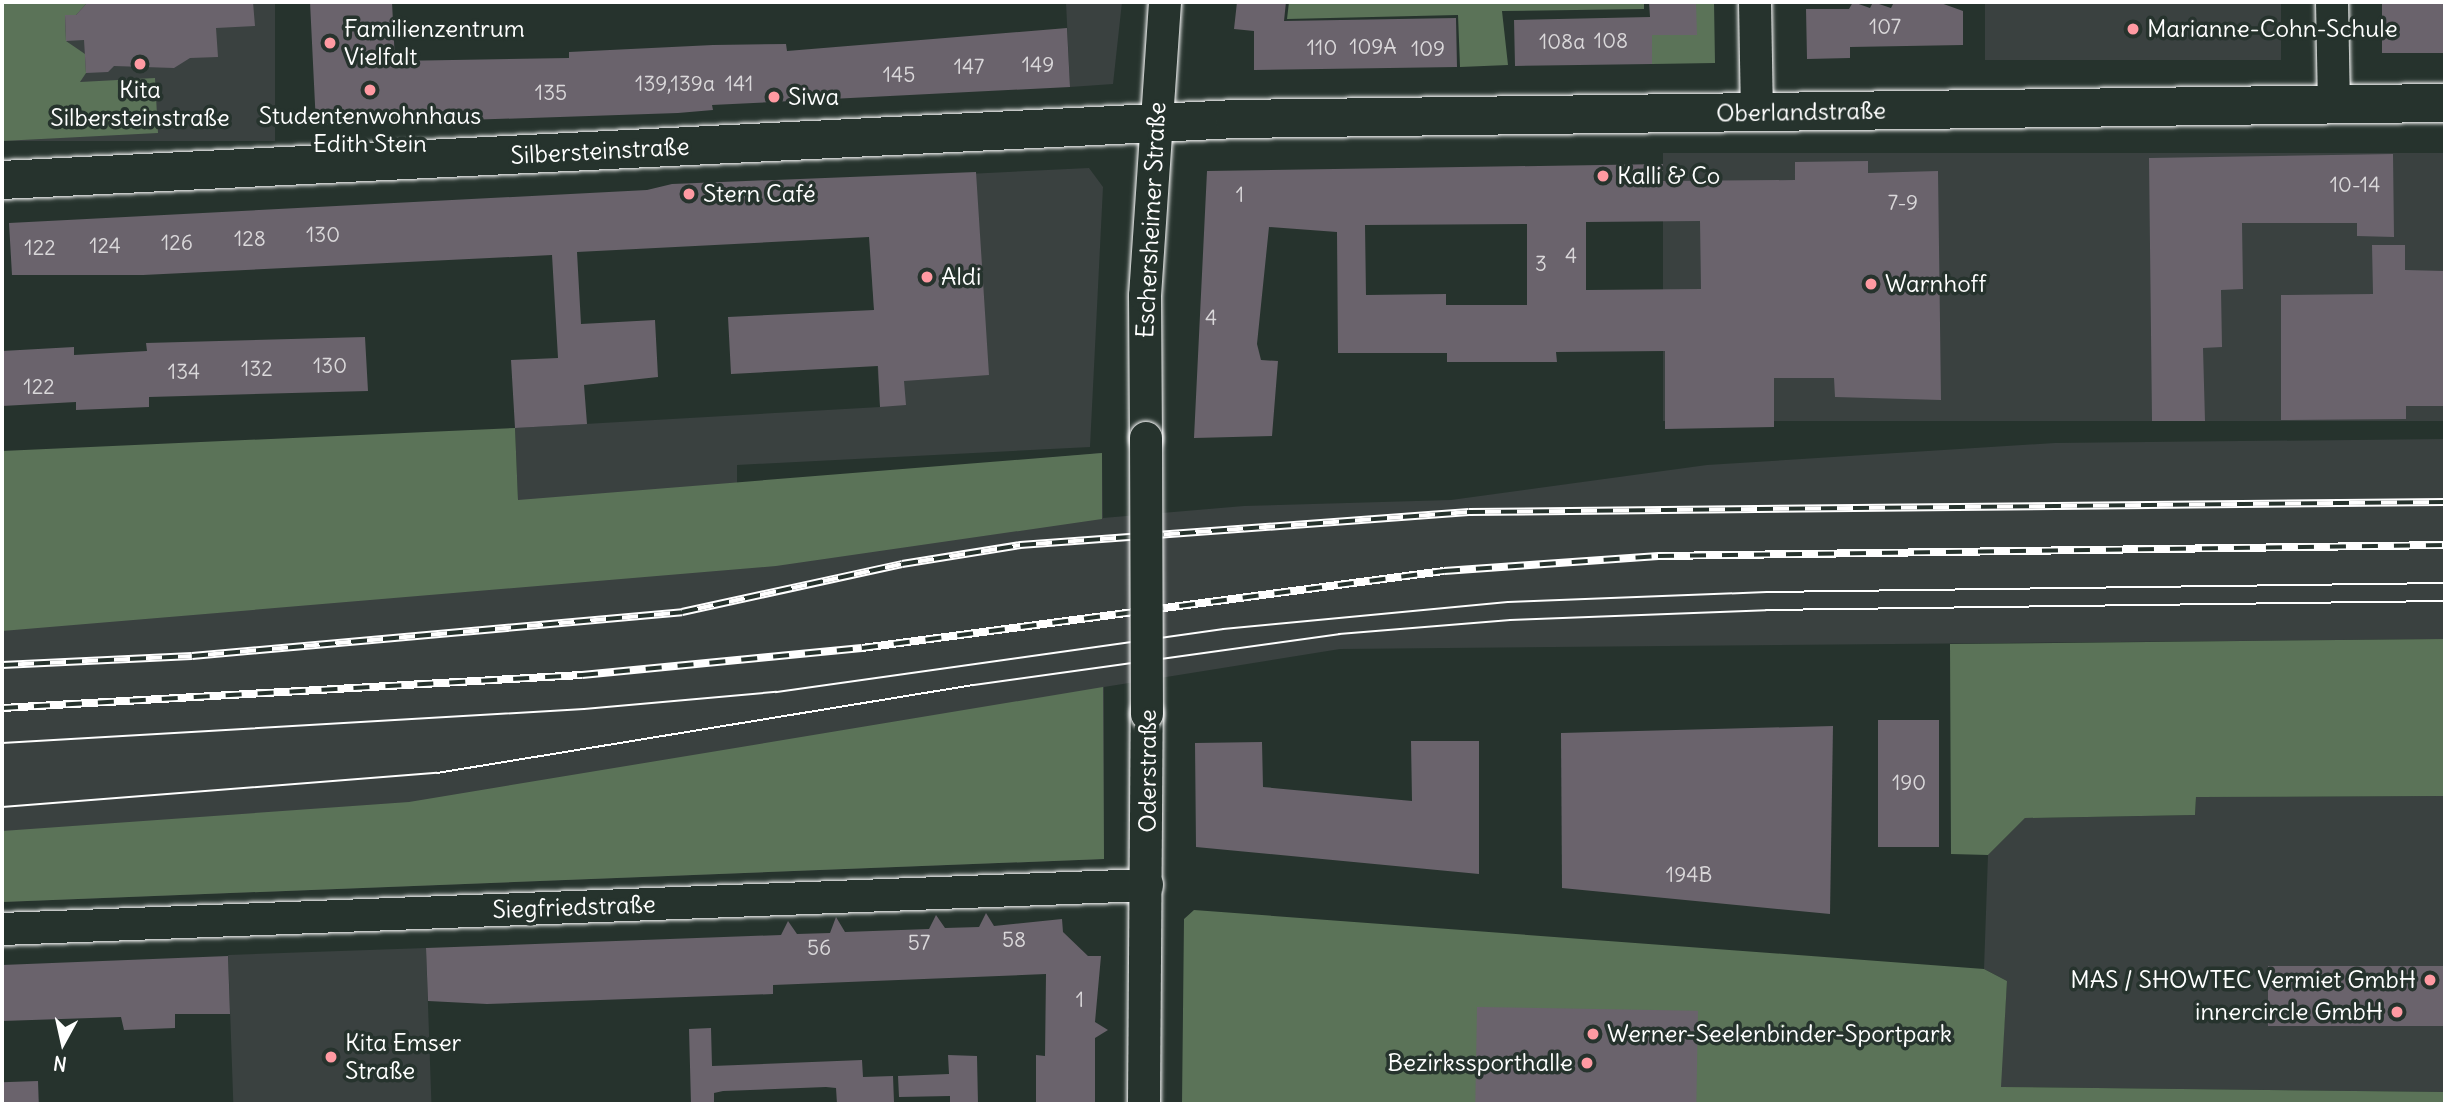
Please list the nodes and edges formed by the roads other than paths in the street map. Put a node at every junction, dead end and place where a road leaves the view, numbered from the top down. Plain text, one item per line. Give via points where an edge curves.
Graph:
1 (1166, 2) edge
2 (1755, 2) edge
3 (2332, 2) edge
4 (2445, 103) edge
5 (2334, 105) junction
6 (1757, 112) junction
7 (1157, 122) junction
8 (2, 180) edge
9 (1146, 439) joint
10 (1147, 885) junction
11 (2, 929) edge
12 (1144, 1104) edge

1 - 7 street, Eschersheimer Straße
2 - 6 street
3 - 5 street
4 - 5 street, Oberlandstraße
5 - 6 street, Oberlandstraße
6 - 7 street, Oberlandstraße
7 - 8 street, Silbersteinstraße
7 - 9 street, Eschersheimer Straße via 1145,296
9 - 10 street, Oderstraße, bridge
10 - 11 street, Siegfriedstraße
10 - 12 street, Oderstraße

